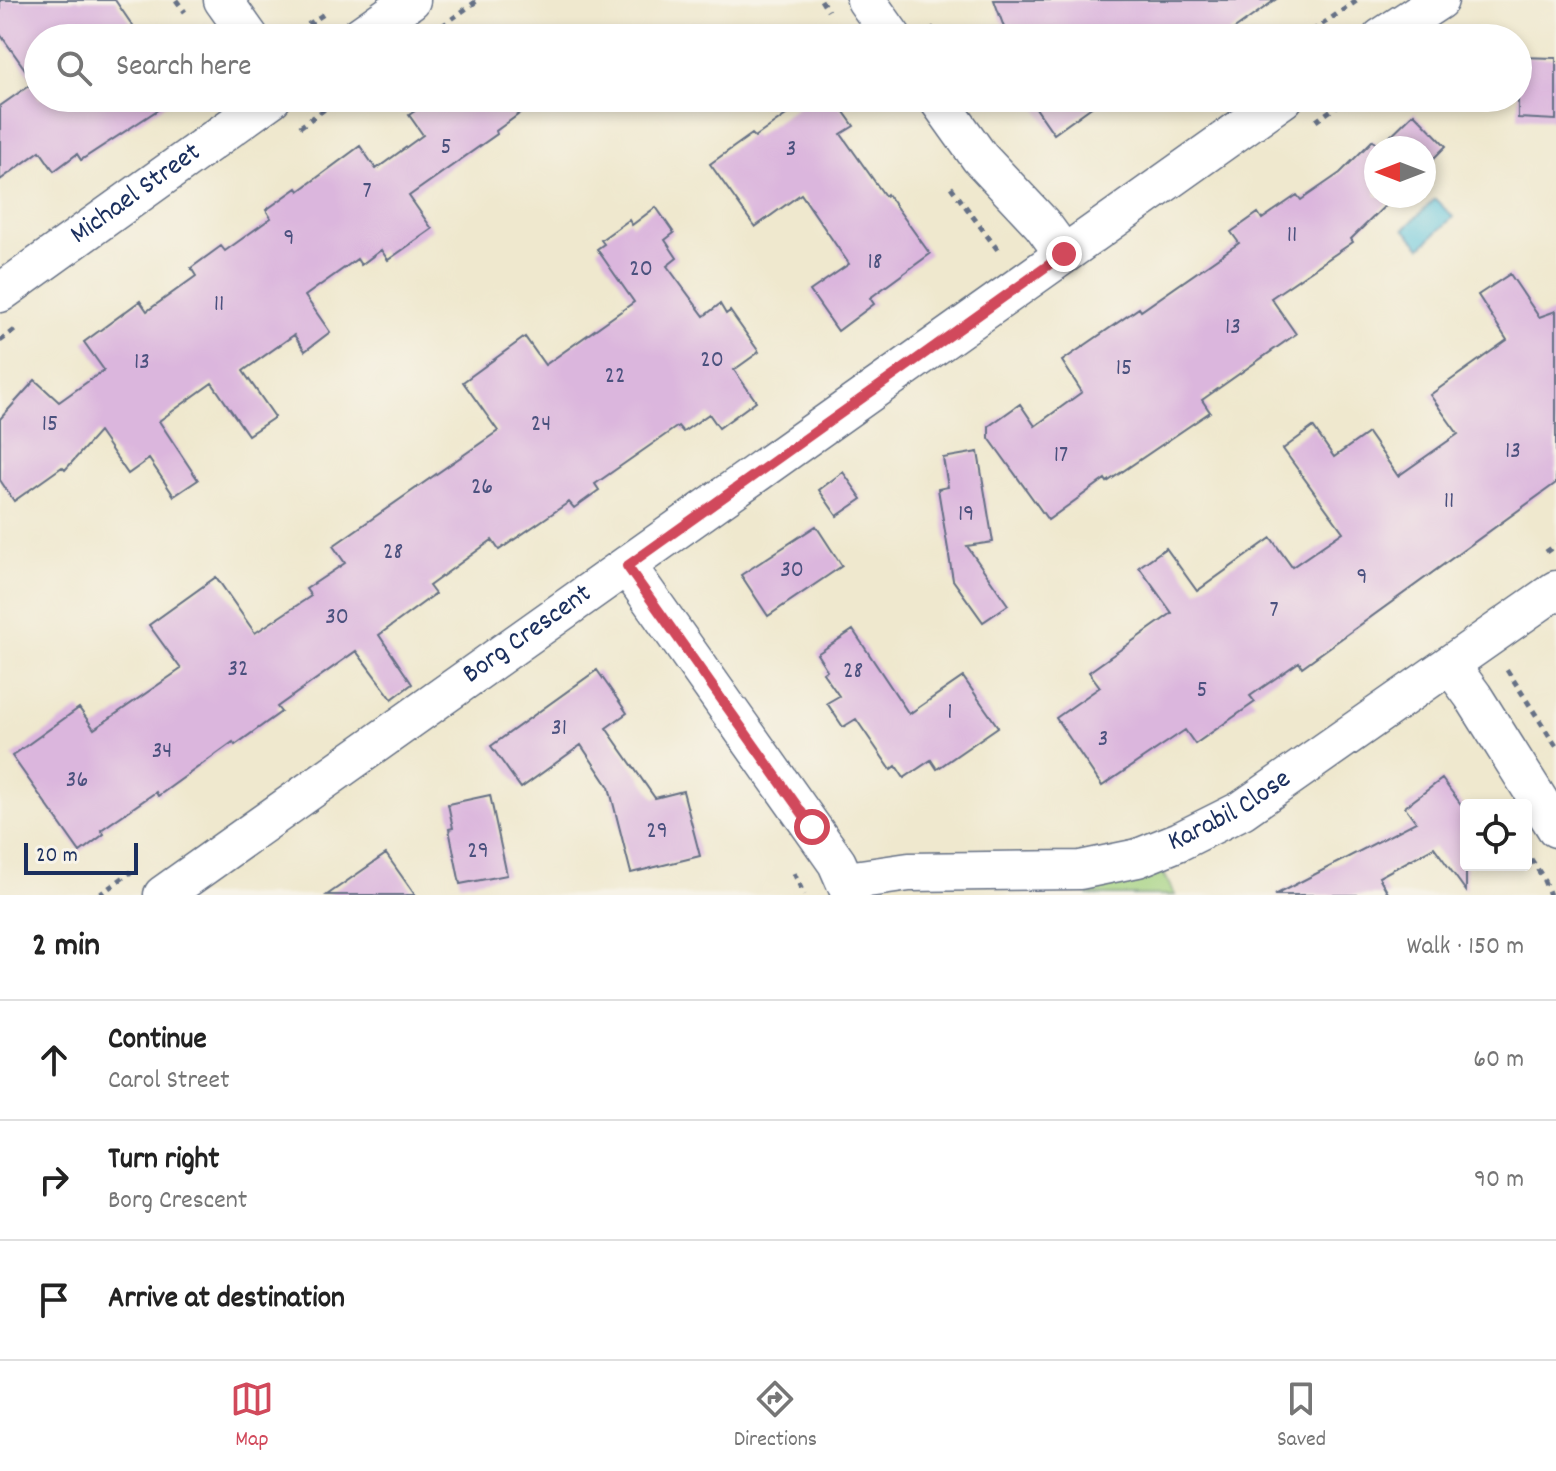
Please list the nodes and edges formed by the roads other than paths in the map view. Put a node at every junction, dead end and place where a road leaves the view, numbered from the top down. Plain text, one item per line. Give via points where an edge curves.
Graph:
1 (223, 0) edge
2 (411, 0) edge
3 (866, 0) edge
4 (1401, 0) edge
5 (1439, 0) edge
6 (240, 24) edge
7 (377, 24) edge
8 (883, 24) edge
9 (1374, 24) edge
10 (1402, 24) edge
11 (252, 112) edge
12 (947, 112) edge
13 (1264, 112) edge
14 (1054, 261) junction
15 (0, 293) edge
16 (627, 566) junction
17 (1556, 590) edge
18 (1451, 666) junction
19 (1556, 828) edge
20 (849, 888) edge
21 (163, 895) edge

1 - 6 street
2 - 7 street
3 - 8 street
4 - 9 street
5 - 10 street
11 - 15 street, Michael Street
12 - 14 street via 980,158 1022,238
13 - 14 street, Borg Crescent
14 - 16 street, Borg Crescent
16 - 20 street via 837,863
16 - 21 street, Borg Crescent
17 - 18 street, Karabil Close
18 - 19 street
18 - 20 street, Karabil Close via 1242,810 1153,853 1080,870 909,872

